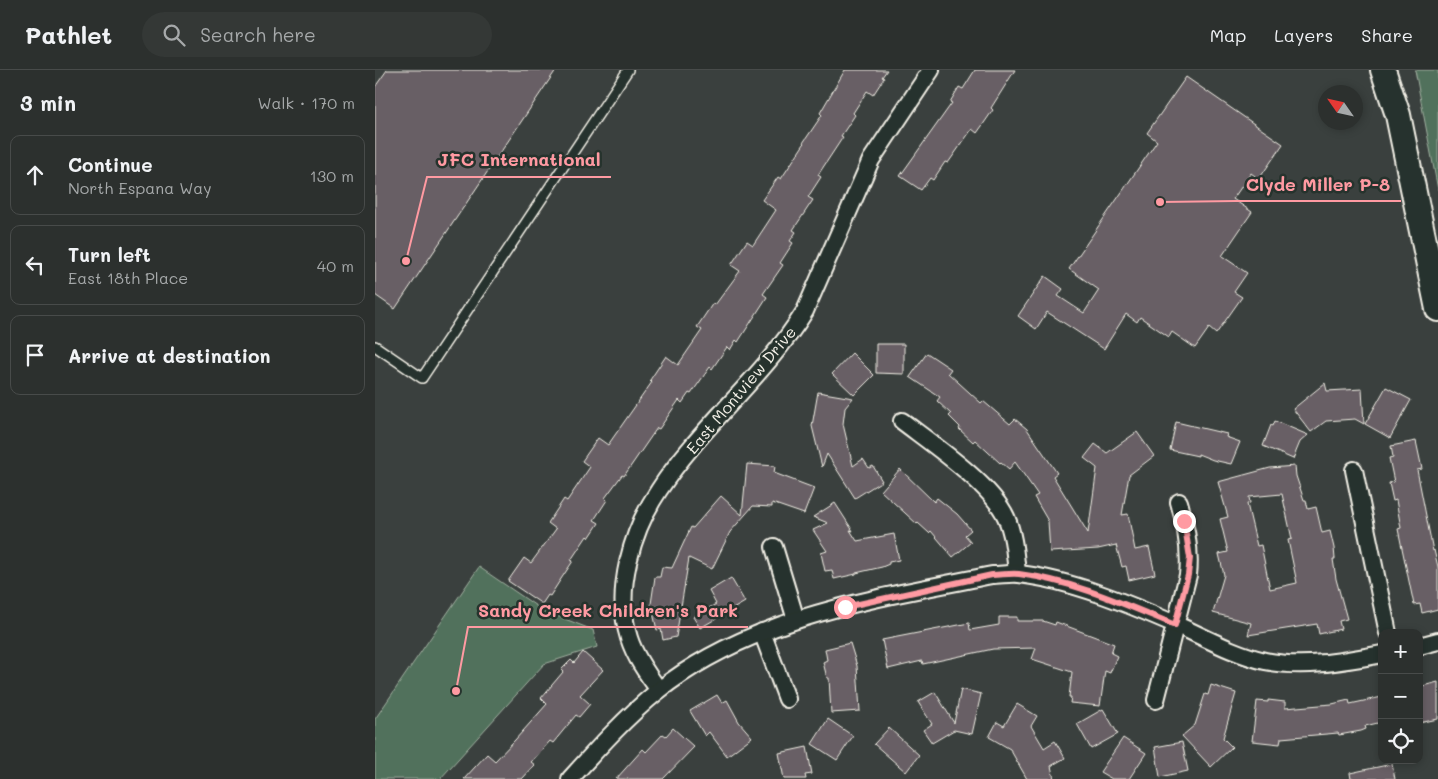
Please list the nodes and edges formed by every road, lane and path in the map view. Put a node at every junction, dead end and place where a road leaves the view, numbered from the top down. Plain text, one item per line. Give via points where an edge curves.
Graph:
1 (628, 70) edge
2 (931, 70) edge
3 (1383, 70) edge
4 (1438, 309) edge
5 (375, 346) edge
6 (902, 421) dead end
7 (1355, 470) dead end
8 (1179, 502) dead end
9 (774, 547) dead end
10 (1017, 573) junction
11 (796, 620) junction
12 (1175, 625) junction
13 (1387, 629) edge
14 (763, 632) junction
15 (1438, 641) edge
16 (1423, 645) edge
17 (1378, 655) edge
18 (659, 690) junction
19 (787, 699) dead end
20 (1156, 700) dead end
21 (570, 779) edge

1 - 5 lane via 422,378
2 - 18 street, East Montview Drive via 871,160 805,311 792,332 679,463 658,491 639,528 623,592 623,616 634,650
3 - 4 street via 1398,115
6 - 10 street via 947,455 1002,509 1012,534
7 - 13 street
8 - 12 street via 1190,558
9 - 11 street
10 - 11 street via 912,592
10 - 12 street via 1085,589
11 - 14 street
12 - 17 street via 1267,661 1329,663
12 - 20 street
14 - 18 street via 709,657
14 - 19 street
15 - 16 street
18 - 21 street via 612,733

